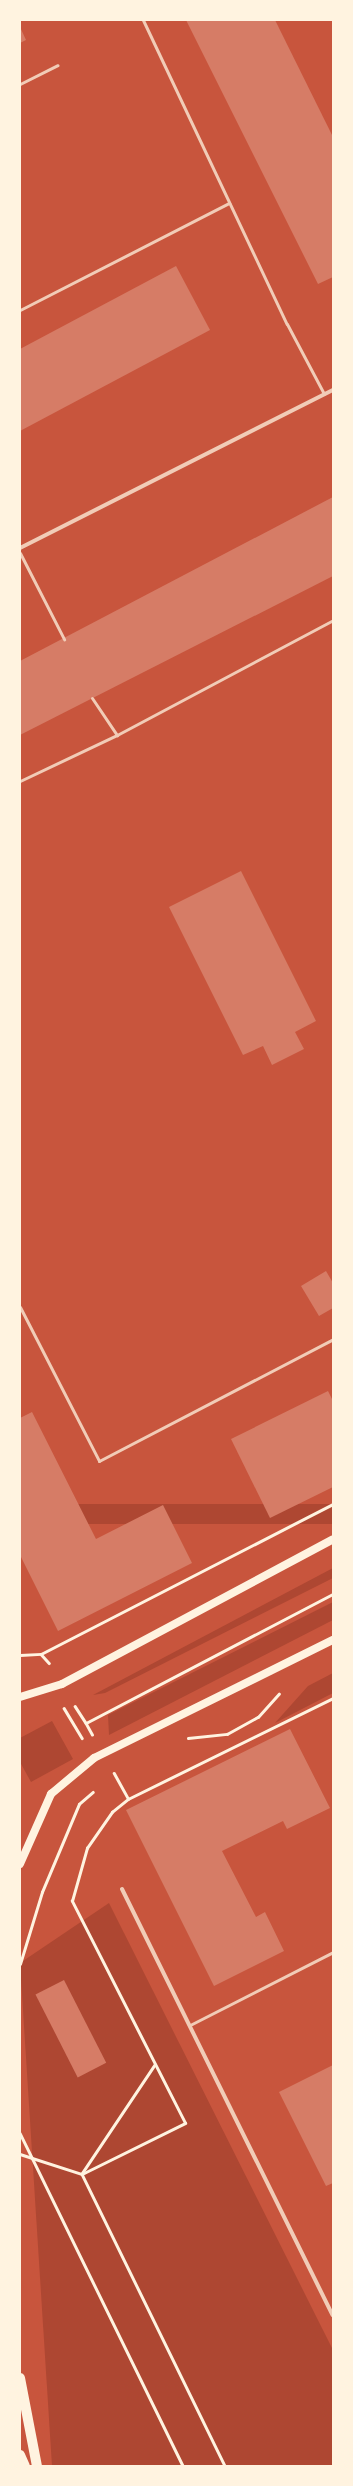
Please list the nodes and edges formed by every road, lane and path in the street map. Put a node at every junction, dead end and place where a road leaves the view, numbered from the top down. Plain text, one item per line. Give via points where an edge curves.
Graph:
1 (143, 20) edge
2 (58, 66) dead end
3 (20, 84) edge
4 (229, 203) junction
5 (20, 310) edge
6 (333, 390) edge
7 (324, 394) junction
8 (20, 548) edge
9 (20, 554) edge
10 (333, 620) edge
11 (64, 639) dead end
12 (92, 698) dead end
13 (117, 735) junction
14 (20, 781) edge
15 (20, 1307) edge
16 (333, 1339) edge
17 (333, 1504) edge
18 (333, 1539) edge
19 (333, 1594) edge
20 (333, 1640) edge
21 (41, 1654) junction
22 (20, 1655) edge
23 (52, 1667) dead end
24 (20, 1697) edge
25 (333, 1698) edge
26 (75, 1706) dead end
27 (66, 1712) dead end
28 (84, 1742) dead end
29 (112, 1770) dead end
30 (95, 1790) dead end
31 (128, 1799) junction
32 (20, 1864) edge
33 (122, 1889) dead end
34 (333, 1952) edge
35 (20, 1964) edge
36 (190, 2025) junction
37 (155, 2065) junction
38 (20, 2133) edge
39 (20, 2154) edge
40 (32, 2157) junction
41 (82, 2174) junction
42 (333, 2315) edge
43 (20, 2378) edge
44 (20, 2455) edge
45 (25, 2466) edge
46 (37, 2466) edge
47 (183, 2466) edge
48 (225, 2466) edge

1 - 4 lane
2 - 3 lane
4 - 5 lane
4 - 7 lane
6 - 7 street
7 - 8 street
9 - 11 lane
10 - 13 lane
12 - 13 lane
13 - 14 lane
15 - 16 lane via 99,1461
17 - 21 path
18 - 24 main road via 62,1684
19 - 26 path via 86,1722
20 - 32 main road via 94,1758 51,1794
21 - 22 path
21 - 23 path
25 - 31 path
27 - 28 path
29 - 31 path
30 - 35 path via 79,1804 42,1892
31 - 37 path via 112,1812 87,1848 72,1902
33 - 36 street
34 - 36 lane
36 - 42 street
37 - 41 path
37 - 41 path via 185,2123
38 - 40 path
39 - 40 path
40 - 41 path
40 - 47 path
41 - 48 path
43 - 46 main road
44 - 45 main road

